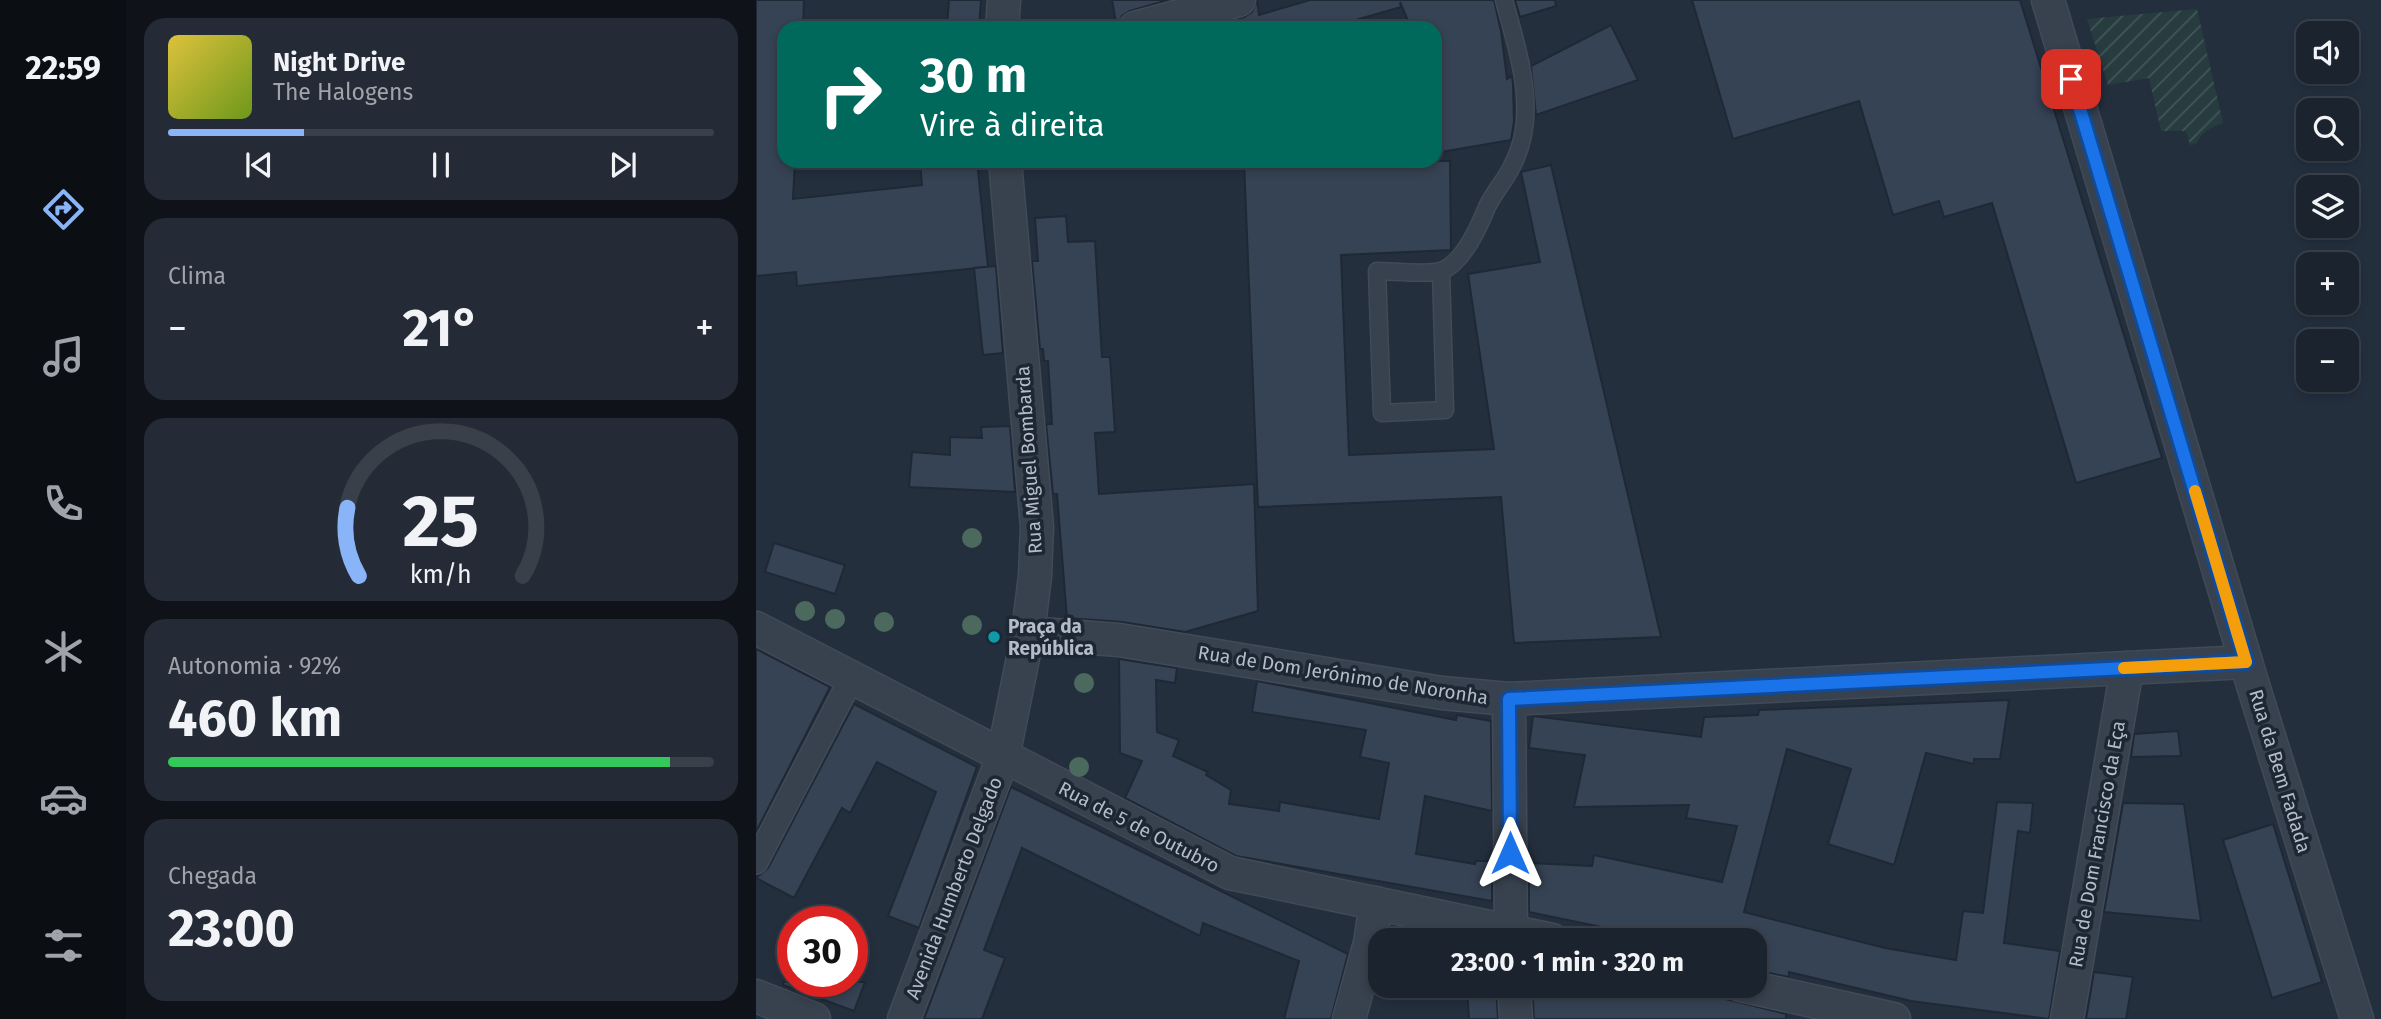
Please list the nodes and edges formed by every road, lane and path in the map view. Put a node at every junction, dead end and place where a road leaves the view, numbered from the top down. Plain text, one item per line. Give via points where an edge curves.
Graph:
1 (1004, 0) edge
2 (1239, 0) edge
3 (1504, 0) edge
4 (2048, 0) edge
5 (1002, 21) edge
6 (1161, 21) edge
7 (1006, 168) edge
8 (1441, 271) junction
9 (756, 628) edge
10 (1028, 633) junction
11 (2246, 662) junction
12 (2127, 668) junction
13 (847, 687) dead end
14 (1509, 699) junction
15 (1003, 757) junction
16 (756, 862) edge
17 (1376, 903) junction
18 (1481, 928) edge
19 (1510, 928) edge
20 (1767, 991) edge
21 (1515, 998) edge
22 (766, 1006) edge
23 (814, 1019) edge
24 (904, 1019) edge
25 (1349, 1019) edge
26 (1517, 1019) edge
27 (1894, 1019) edge
28 (2067, 1019) edge
29 (2357, 1019) edge

1 - 5 street
2 - 6 street
3 - 8 lane via 1525,94 1524,133 1513,166 1479,226 1456,260
4 - 11 street, Rua da Bem Fadada
7 - 10 street, Rua Miguel Bombarda via 1037,527
8 - 8 lane via 1377,271 1382,412 1445,410
9 - 15 street, Rua de 5 de Outubro
10 - 14 street, Rua de Dom Jerónimo de Noronha via 1119,640 1442,694
10 - 15 street, Rua Miguel Bombarda
11 - 12 street, Rua de Dom Jerónimo de Noronha
11 - 29 street, Rua da Bem Fadada
12 - 14 street, Rua de Dom Jerónimo de Noronha
12 - 28 street, Rua de Dom Francisco da Eça
13 - 16 street
14 - 19 street
15 - 17 street, Rua de 5 de Outubro via 1230,873
15 - 24 street, Avenida Humberto Delgado
17 - 18 street, Rua de 5 de Outubro
17 - 25 street
20 - 27 street
21 - 26 street
22 - 23 street

